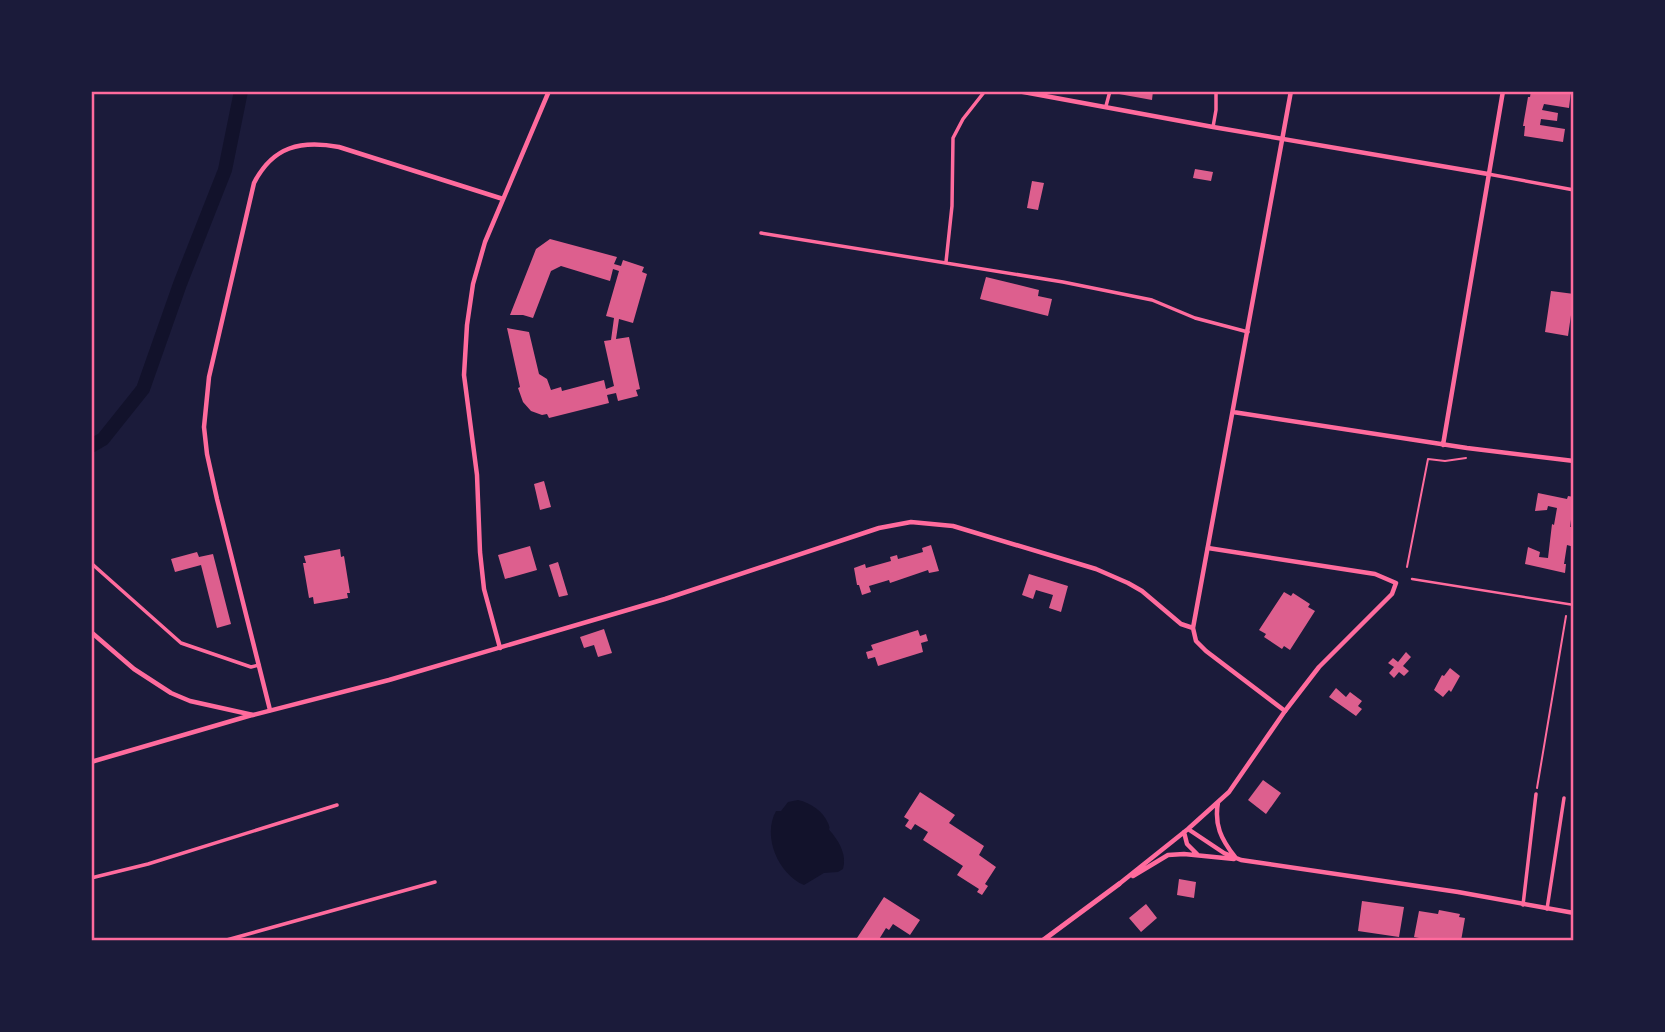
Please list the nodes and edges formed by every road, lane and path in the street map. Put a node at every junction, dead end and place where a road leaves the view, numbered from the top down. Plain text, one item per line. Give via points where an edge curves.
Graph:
1 (549, 91) edge
2 (985, 91) edge
3 (1018, 91) edge
4 (1110, 91) edge
5 (1216, 91) edge
6 (1291, 91) edge
7 (1503, 91) edge
8 (1106, 106) junction
9 (1213, 127) junction
10 (1283, 138) junction
11 (1489, 174) junction
12 (1574, 190) edge
13 (503, 199) junction
14 (761, 233) dead end
15 (946, 262) junction
16 (1248, 332) junction
17 (1233, 412) junction
18 (1443, 444) junction
19 (1466, 458) dead end
20 (1574, 461) edge
21 (1208, 548) junction
22 (91, 563) edge
23 (1407, 567) dead end
24 (1412, 579) dead end
25 (1574, 605) edge
26 (1566, 616) dead end
27 (1193, 628) junction
28 (91, 632) edge
29 (499, 648) junction
30 (259, 665) junction
31 (270, 710) junction
32 (1286, 711) junction
33 (253, 715) junction
34 (91, 762) edge
35 (1536, 794) joint
36 (1564, 798) dead end
37 (1218, 802) junction
38 (337, 805) dead end
39 (1186, 830) junction
40 (1197, 855) junction
41 (1239, 859) junction
42 (91, 878) edge
43 (435, 882) dead end
44 (1119, 884) junction
45 (1523, 905) junction
46 (1547, 909) junction
47 (1574, 913) edge
48 (223, 941) edge
49 (1042, 941) edge

1 - 13 main road
2 - 15 street via 953,138
3 - 8 main road
4 - 8 street
5 - 9 street
6 - 10 main road
7 - 11 main road
8 - 9 main road
9 - 10 main road
10 - 11 main road
10 - 16 main road
11 - 12 street
11 - 18 main road
13 - 29 main road via 475,275 464,375 477,475 484,589
13 - 30 main road via 316,142 286,149 258,174 209,377 204,427
14 - 15 street
15 - 16 street via 1152,300
16 - 17 main road
17 - 18 main road
17 - 21 main road
18 - 20 main road
19 - 23 path via 1428,458
21 - 27 main road
21 - 32 main road via 1375,574 1396,583 1392,594 1319,667
22 - 30 street via 181,643 251,667
24 - 25 street
26 - 35 path
27 - 29 main road via 1181,624 1142,591 1096,569 953,526 911,522 879,528
27 - 32 main road via 1196,641 1206,651
28 - 33 main road via 171,693
29 - 31 main road
30 - 31 main road
31 - 33 main road
32 - 37 main road
33 - 34 main road
35 - 45 street
36 - 46 street
37 - 39 main road
37 - 41 main road via 1218,830
38 - 42 street
39 - 40 main road via 1187,844
39 - 41 main road
39 - 44 main road
40 - 41 main road
40 - 44 main road via 1168,855
41 - 45 main road
43 - 48 street
44 - 49 main road
45 - 46 main road
46 - 47 main road

